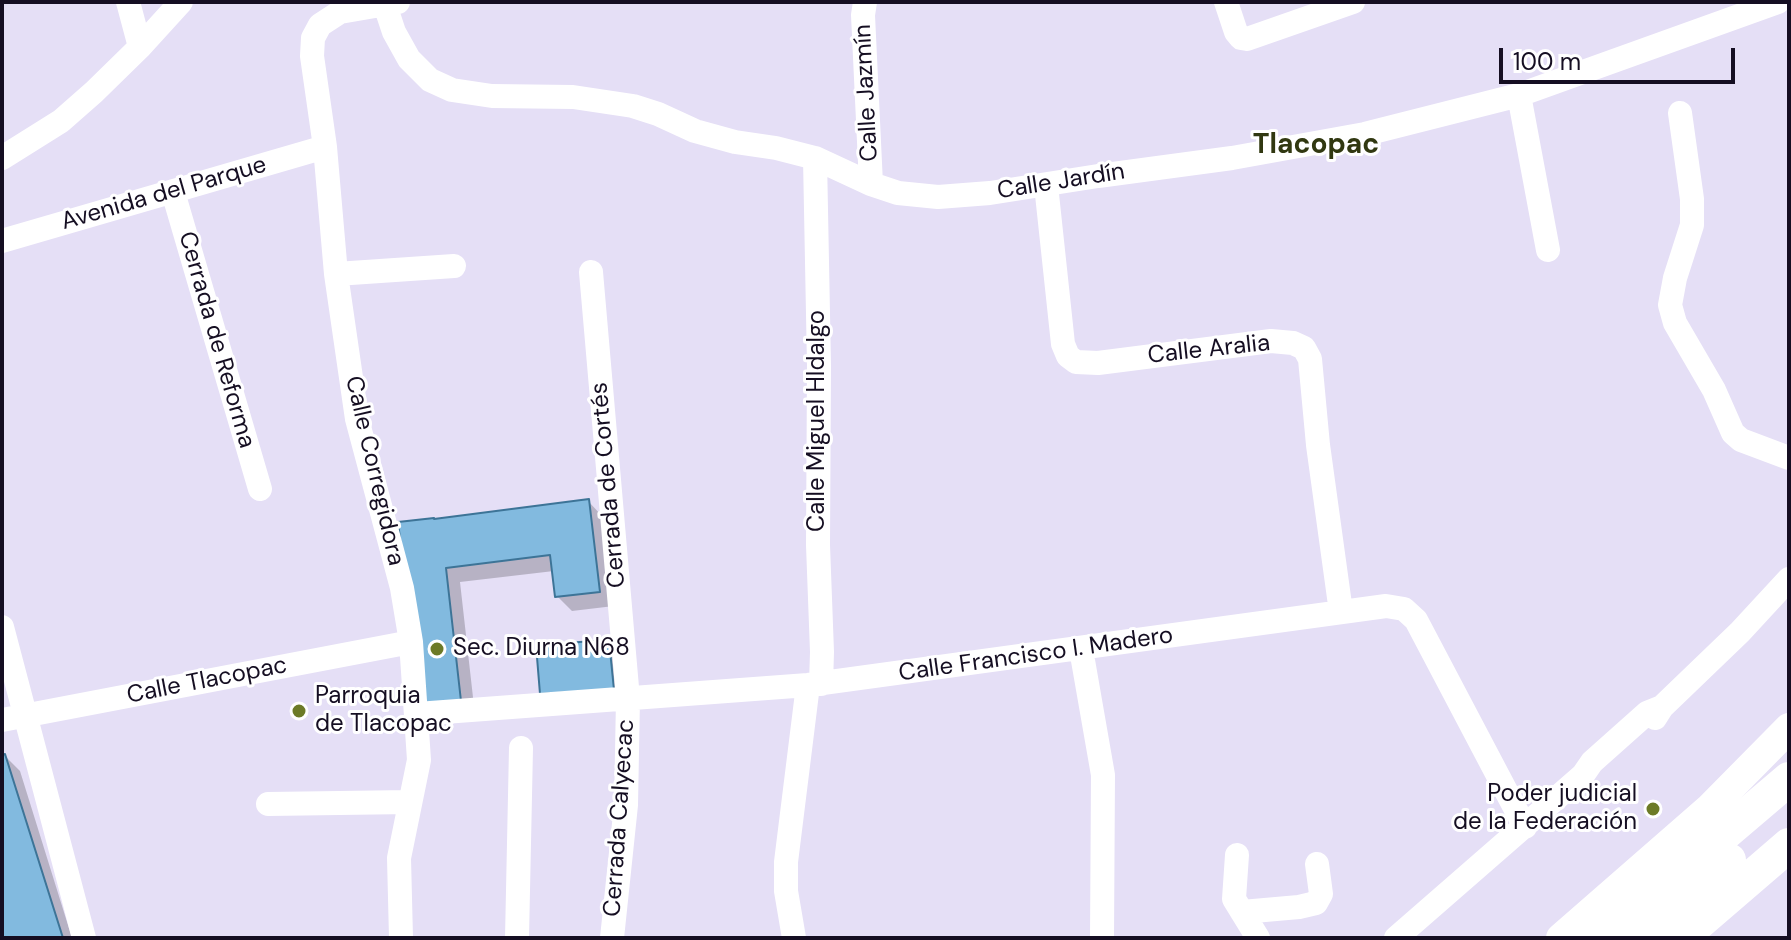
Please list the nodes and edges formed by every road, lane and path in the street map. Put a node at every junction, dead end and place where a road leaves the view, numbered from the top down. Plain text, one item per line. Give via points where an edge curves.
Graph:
1 (128, 2) edge
2 (181, 2) edge
3 (389, 2) edge
4 (865, 2) edge
5 (1226, 2) edge
6 (1353, 2) edge
7 (1778, 2) edge
8 (140, 47) junction
9 (1519, 95) junction
10 (1680, 113) dead end
11 (325, 147) junction
12 (2, 158) edge
13 (815, 158) junction
14 (871, 184) junction
15 (1046, 185) junction
16 (173, 192) junction
17 (2, 241) edge
18 (1548, 250) dead end
19 (454, 266) dead end
20 (591, 272) dead end
21 (336, 274) junction
22 (1789, 458) edge
23 (260, 489) dead end
24 (1789, 579) edge
25 (1341, 612) junction
26 (2, 627) edge
27 (411, 642) junction
28 (1081, 649) junction
29 (815, 684) junction
30 (628, 699) junction
31 (417, 714) junction
32 (14, 718) edge
33 (1789, 728) edge
34 (521, 748) dead end
35 (1787, 786) edge
36 (410, 802) junction
37 (268, 804) dead end
38 (1525, 827) junction
39 (1789, 845) edge
40 (1237, 855) dead end
41 (1317, 864) dead end
42 (1789, 864) edge
43 (1242, 912) junction
44 (84, 938) edge
45 (401, 938) edge
46 (517, 938) edge
47 (612, 938) edge
48 (794, 938) edge
49 (1099, 938) edge
50 (1258, 938) edge
51 (1396, 938) edge
52 (1561, 938) edge
53 (1602, 938) edge
54 (1616, 938) edge
55 (1643, 938) edge
56 (1681, 938) edge
57 (1704, 938) edge

1 - 8 street
2 - 8 street
3 - 11 street, Calle Corregidora via 340,12 320,25 313,38
3 - 13 street, Calle Jardín via 394,32 409,59 430,80 452,90 633,106 695,131
4 - 14 street, Calle Jazmín
5 - 6 street via 1236,32 1247,39
7 - 9 street, Calle Jardín
8 - 12 street via 61,121
9 - 15 street, Calle Jardín via 1365,134
9 - 18 street
10 - 22 street via 1692,225 1670,305 1675,323 1733,433
11 - 16 street, Avenida del Parque
11 - 21 street, Calle Corregidora
13 - 14 street, Calle Jardín
13 - 29 street, Calle Miguel HIdalgo via 822,652
14 - 15 street, Calle Jardín via 938,197
15 - 25 street, Calle Aralia via 1063,344 1076,362 1271,341 1304,348 1310,359
16 - 17 street, Avenida del Parque
16 - 23 street, Cerrada de Reforma
19 - 21 street
20 - 30 street, Cerrada de Cortés
21 - 27 street, Calle Corregidora via 357,419
24 - 38 street via 1653,721
25 - 28 street, Calle Francisco I. Madero
25 - 38 street, Calle Francisco I. Madero via 1386,606 1404,609 1416,620
26 - 32 street
27 - 31 street, Calle Corregidora
27 - 32 street, Calle Tlacopac
28 - 29 street, Calle Francisco I. Madero
28 - 49 street via 1103,775
29 - 30 street, Calle Francisco I. Madero
29 - 48 street, Calle Miguel HIdalgo via 786,862
30 - 31 street, Calle Francisco I. Madero
30 - 47 street, Cerrada Calyecac via 626,805
31 - 36 street, Calle Corregidora via 419,760
32 - 44 street
33 - 52 main road via 1710,808
34 - 46 street
35 - 53 highway
35 - 54 highway
35 - 55 highway
36 - 37 street
36 - 45 street, Calle Corregidora via 399,858
38 - 51 street
39 - 56 highway
40 - 43 street via 1234,899
41 - 43 street via 1321,894 1316,903
42 - 57 main road
43 - 50 street

